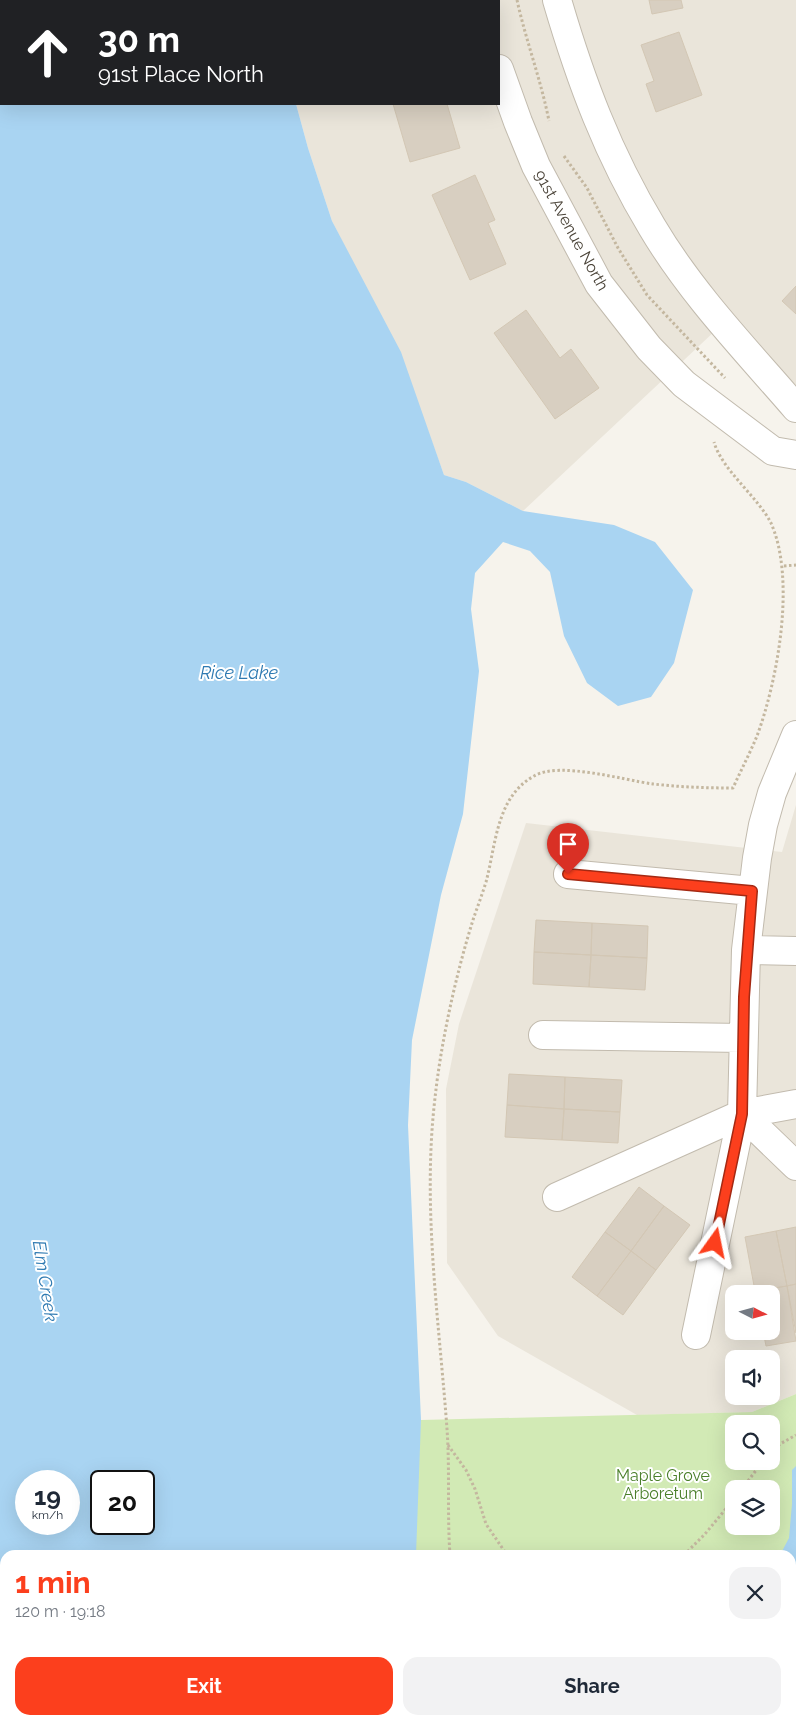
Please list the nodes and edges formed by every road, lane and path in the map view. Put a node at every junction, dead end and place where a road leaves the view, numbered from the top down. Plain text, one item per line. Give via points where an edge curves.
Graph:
1 (557, 0) edge
2 (500, 72) edge
3 (796, 408) edge
4 (713, 435) dead end
5 (796, 455) edge
6 (796, 565) edge
7 (784, 566) junction
8 (794, 742) edge
9 (568, 874) dead end
10 (752, 891) junction
11 (746, 950) junction
12 (796, 951) edge
13 (543, 1034) dead end
14 (743, 1038) junction
15 (796, 1104) edge
16 (742, 1114) junction
17 (796, 1166) edge
18 (558, 1198) dead end
19 (696, 1335) dead end
20 (796, 1435) edge
21 (448, 1444) junction
22 (780, 1444) edge
23 (725, 1509) edge
24 (450, 1550) edge
25 (504, 1550) edge
26 (688, 1550) edge

1 - 3 street via 591,105 610,150 652,228 699,295
2 - 5 street, 91st Avenue North via 536,166 599,284 649,348 684,384 773,451
4 - 7 path via 716,449 766,513
6 - 7 path
7 - 21 path via 782,624 768,702 749,756 733,788 677,786 582,772 543,771 523,783 503,809 485,886 457,980 435,1096 430,1194
8 - 10 street via 772,793
9 - 10 street
10 - 11 street
11 - 12 street
11 - 14 street
13 - 14 street
14 - 16 street
15 - 16 street
16 - 17 street
16 - 18 street
16 - 19 street
20 - 22 path
21 - 24 path
21 - 25 path via 469,1476 486,1524
23 - 26 path

